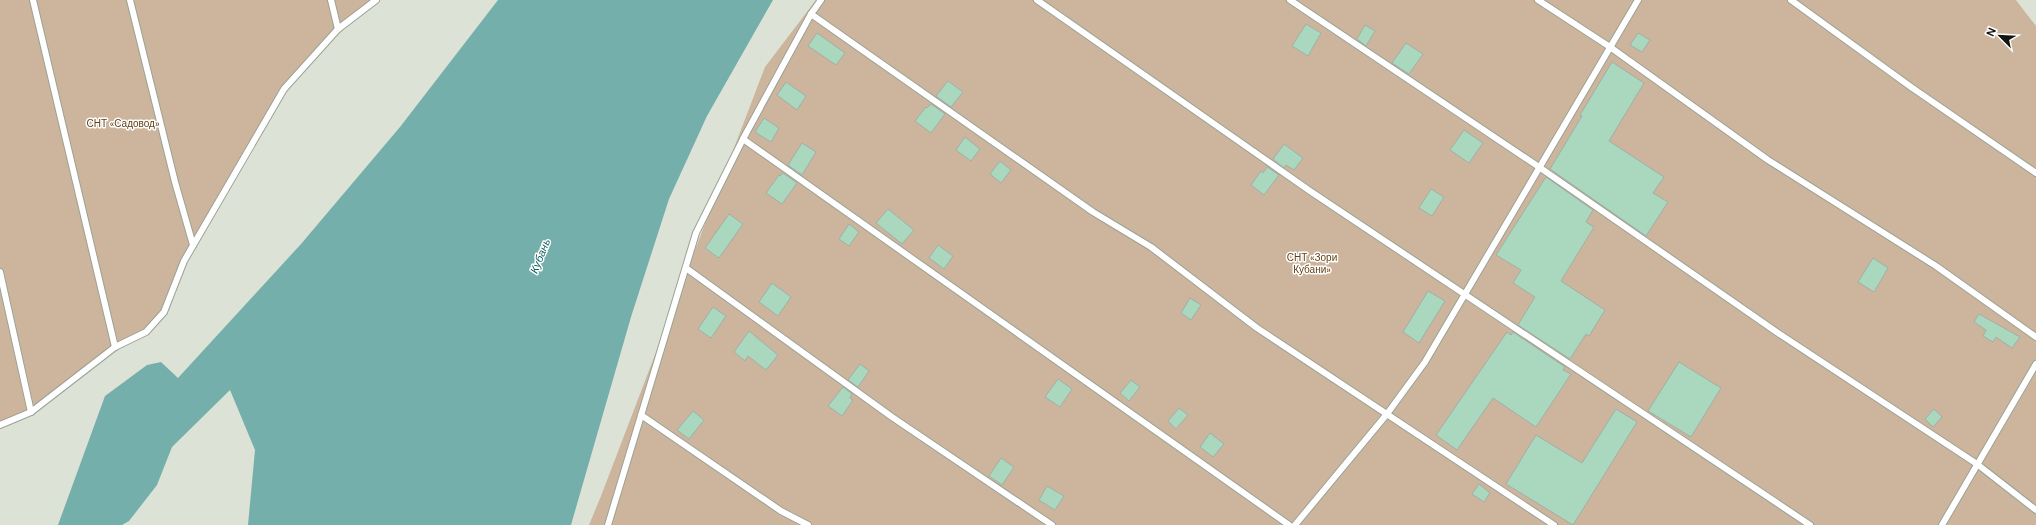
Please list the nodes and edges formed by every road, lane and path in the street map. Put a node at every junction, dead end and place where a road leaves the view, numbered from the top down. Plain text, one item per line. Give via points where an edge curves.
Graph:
1 (33, 0) edge
2 (130, 0) edge
3 (331, 0) edge
4 (376, 0) edge
5 (821, 0) edge
6 (1037, 0) edge
7 (1290, 0) edge
8 (1538, 0) edge
9 (1638, 0) edge
10 (1791, 0) edge
11 (811, 14) junction
12 (338, 29) junction
13 (1610, 48) junction
14 (743, 139) junction
15 (1539, 167) junction
16 (2036, 173) edge
17 (193, 245) junction
18 (686, 268) junction
19 (0, 272) edge
20 (1464, 295) junction
21 (2036, 337) edge
22 (115, 347) junction
23 (2036, 364) edge
24 (31, 412) junction
25 (1387, 414) junction
26 (641, 415) junction
27 (0, 425) edge
28 (1977, 464) junction
29 (2036, 510) edge
30 (608, 525) edge
31 (808, 525) edge
32 (1052, 525) edge
33 (1289, 525) edge
34 (1295, 525) edge
35 (1554, 525) edge
36 (1810, 525) edge
37 (1942, 525) edge

1 - 22 lane
2 - 17 lane
3 - 12 lane
4 - 12 lane
5 - 11 lane
6 - 20 lane via 1205,120
7 - 15 lane
8 - 13 lane
9 - 13 lane
10 - 16 lane
11 - 14 lane
11 - 25 lane via 1093,212 1151,248 1257,328
12 - 17 lane via 284,89
13 - 15 lane
13 - 21 lane via 1768,160 1936,266
14 - 18 lane via 696,233
14 - 33 lane
15 - 20 lane
15 - 28 lane via 1778,333
17 - 22 lane via 164,312 146,332
18 - 26 lane
18 - 32 lane via 892,417
19 - 24 lane
20 - 25 lane via 1425,362
20 - 36 lane
22 - 24 lane
23 - 28 lane
24 - 27 lane
25 - 34 lane
25 - 35 lane
26 - 30 lane
26 - 31 lane via 781,511
28 - 29 lane
28 - 37 lane

